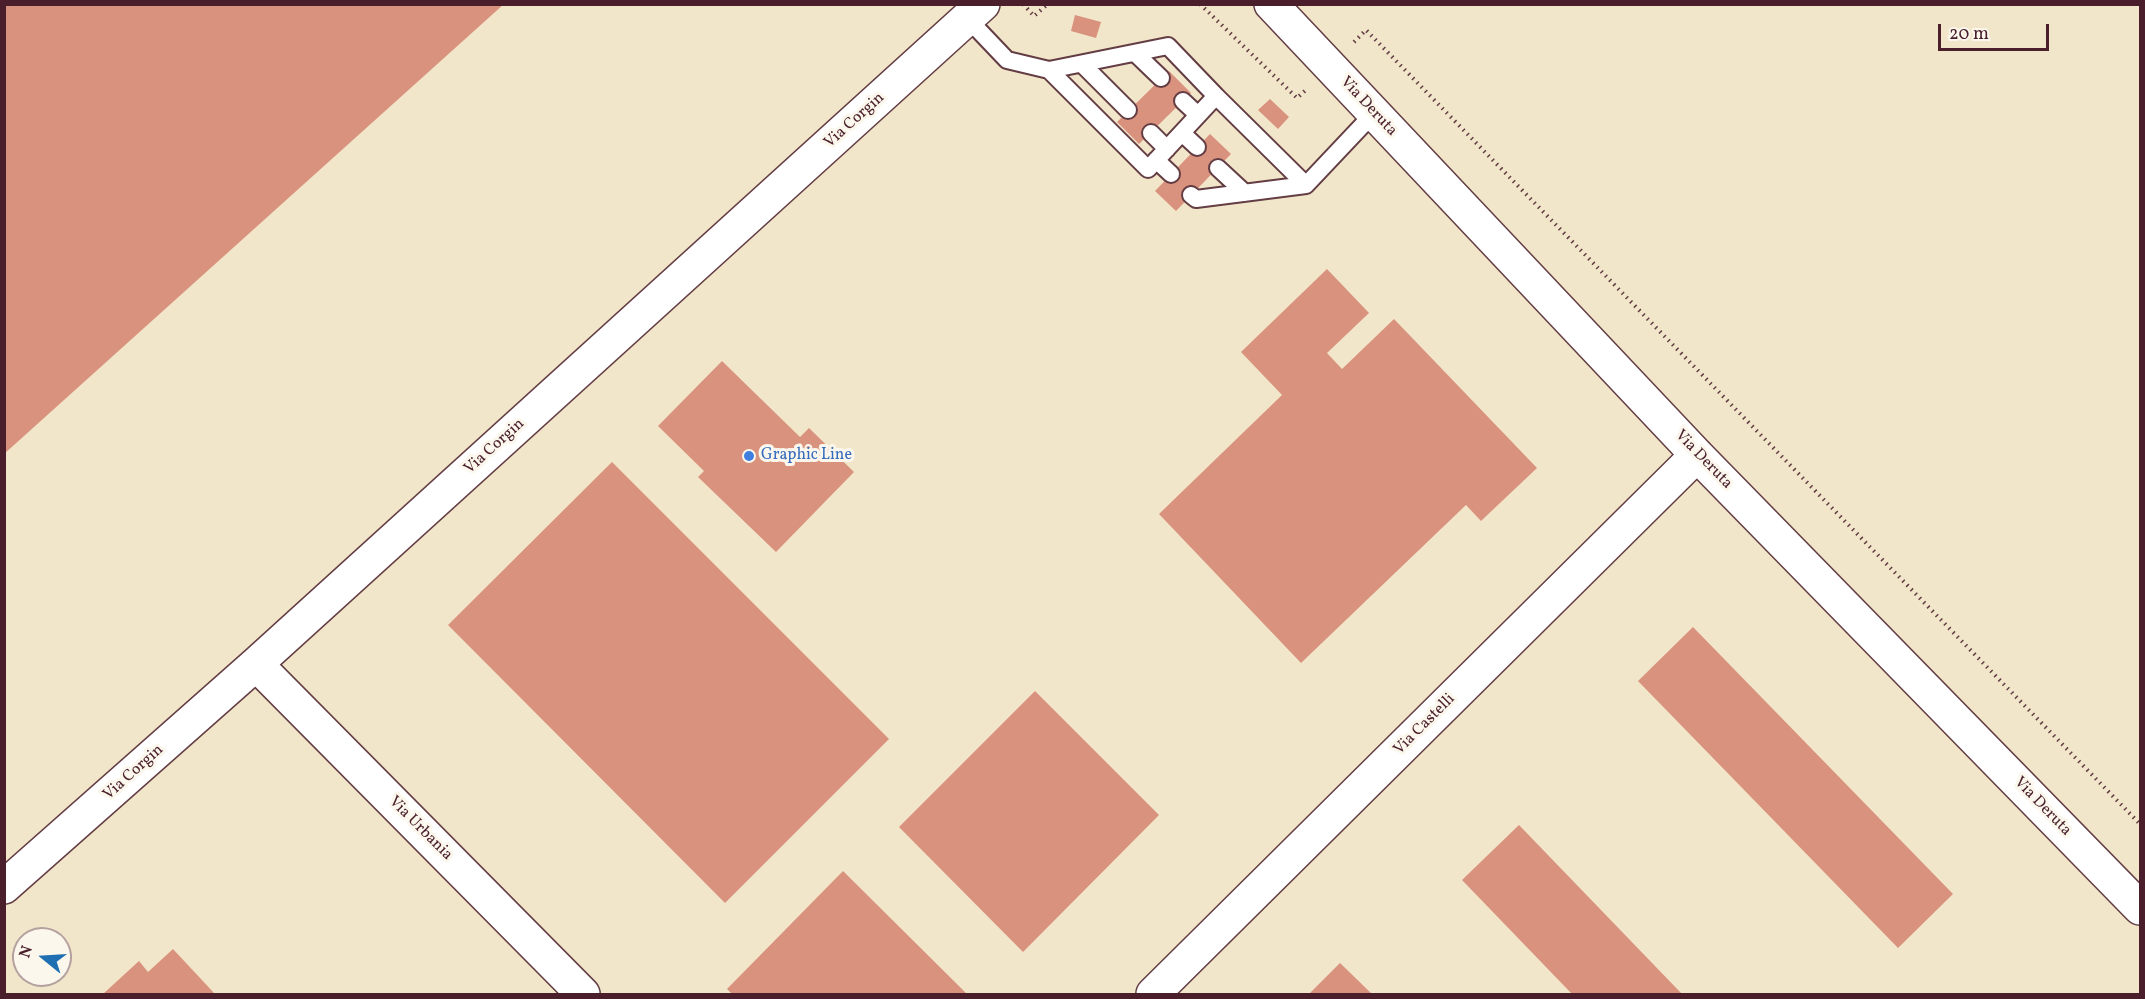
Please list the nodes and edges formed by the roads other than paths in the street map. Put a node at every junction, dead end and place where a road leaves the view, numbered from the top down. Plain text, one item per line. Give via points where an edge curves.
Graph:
1 (1271, 4) edge
2 (975, 11) edge
3 (1135, 53) junction
4 (1082, 63) junction
5 (1049, 70) junction
6 (1161, 78) dead end
7 (1216, 96) junction
8 (1183, 101) dead end
9 (1128, 110) dead end
10 (1374, 113) junction
11 (1198, 116) junction
12 (1151, 133) dead end
13 (1182, 133) junction
14 (1197, 147) dead end
15 (1161, 154) junction
16 (1218, 168) dead end
17 (1171, 174) dead end
18 (1306, 185) junction
19 (1245, 193) junction
20 (1191, 195) dead end
21 (1697, 455) junction
22 (256, 664) junction
23 (4, 887) edge
24 (2140, 908) edge
25 (583, 994) edge
26 (1153, 994) edge

1 - 10 street, Via Deruta
2 - 5 lane via 1007,60
2 - 22 street, Via Corgin
3 - 4 lane
3 - 6 lane
3 - 7 lane via 1168,46
4 - 5 lane
4 - 9 lane
5 - 15 lane via 1148,169
7 - 11 lane
7 - 18 lane
8 - 11 lane
10 - 18 lane
10 - 21 street, Via Deruta
11 - 13 lane
12 - 15 lane
13 - 14 lane
13 - 15 lane
15 - 17 lane
16 - 19 lane
18 - 19 lane
19 - 20 lane via 1196,199
21 - 24 street, Via Deruta
21 - 26 street, Via Castelli
22 - 23 street, Via Corgin
22 - 25 street, Via Urbania

